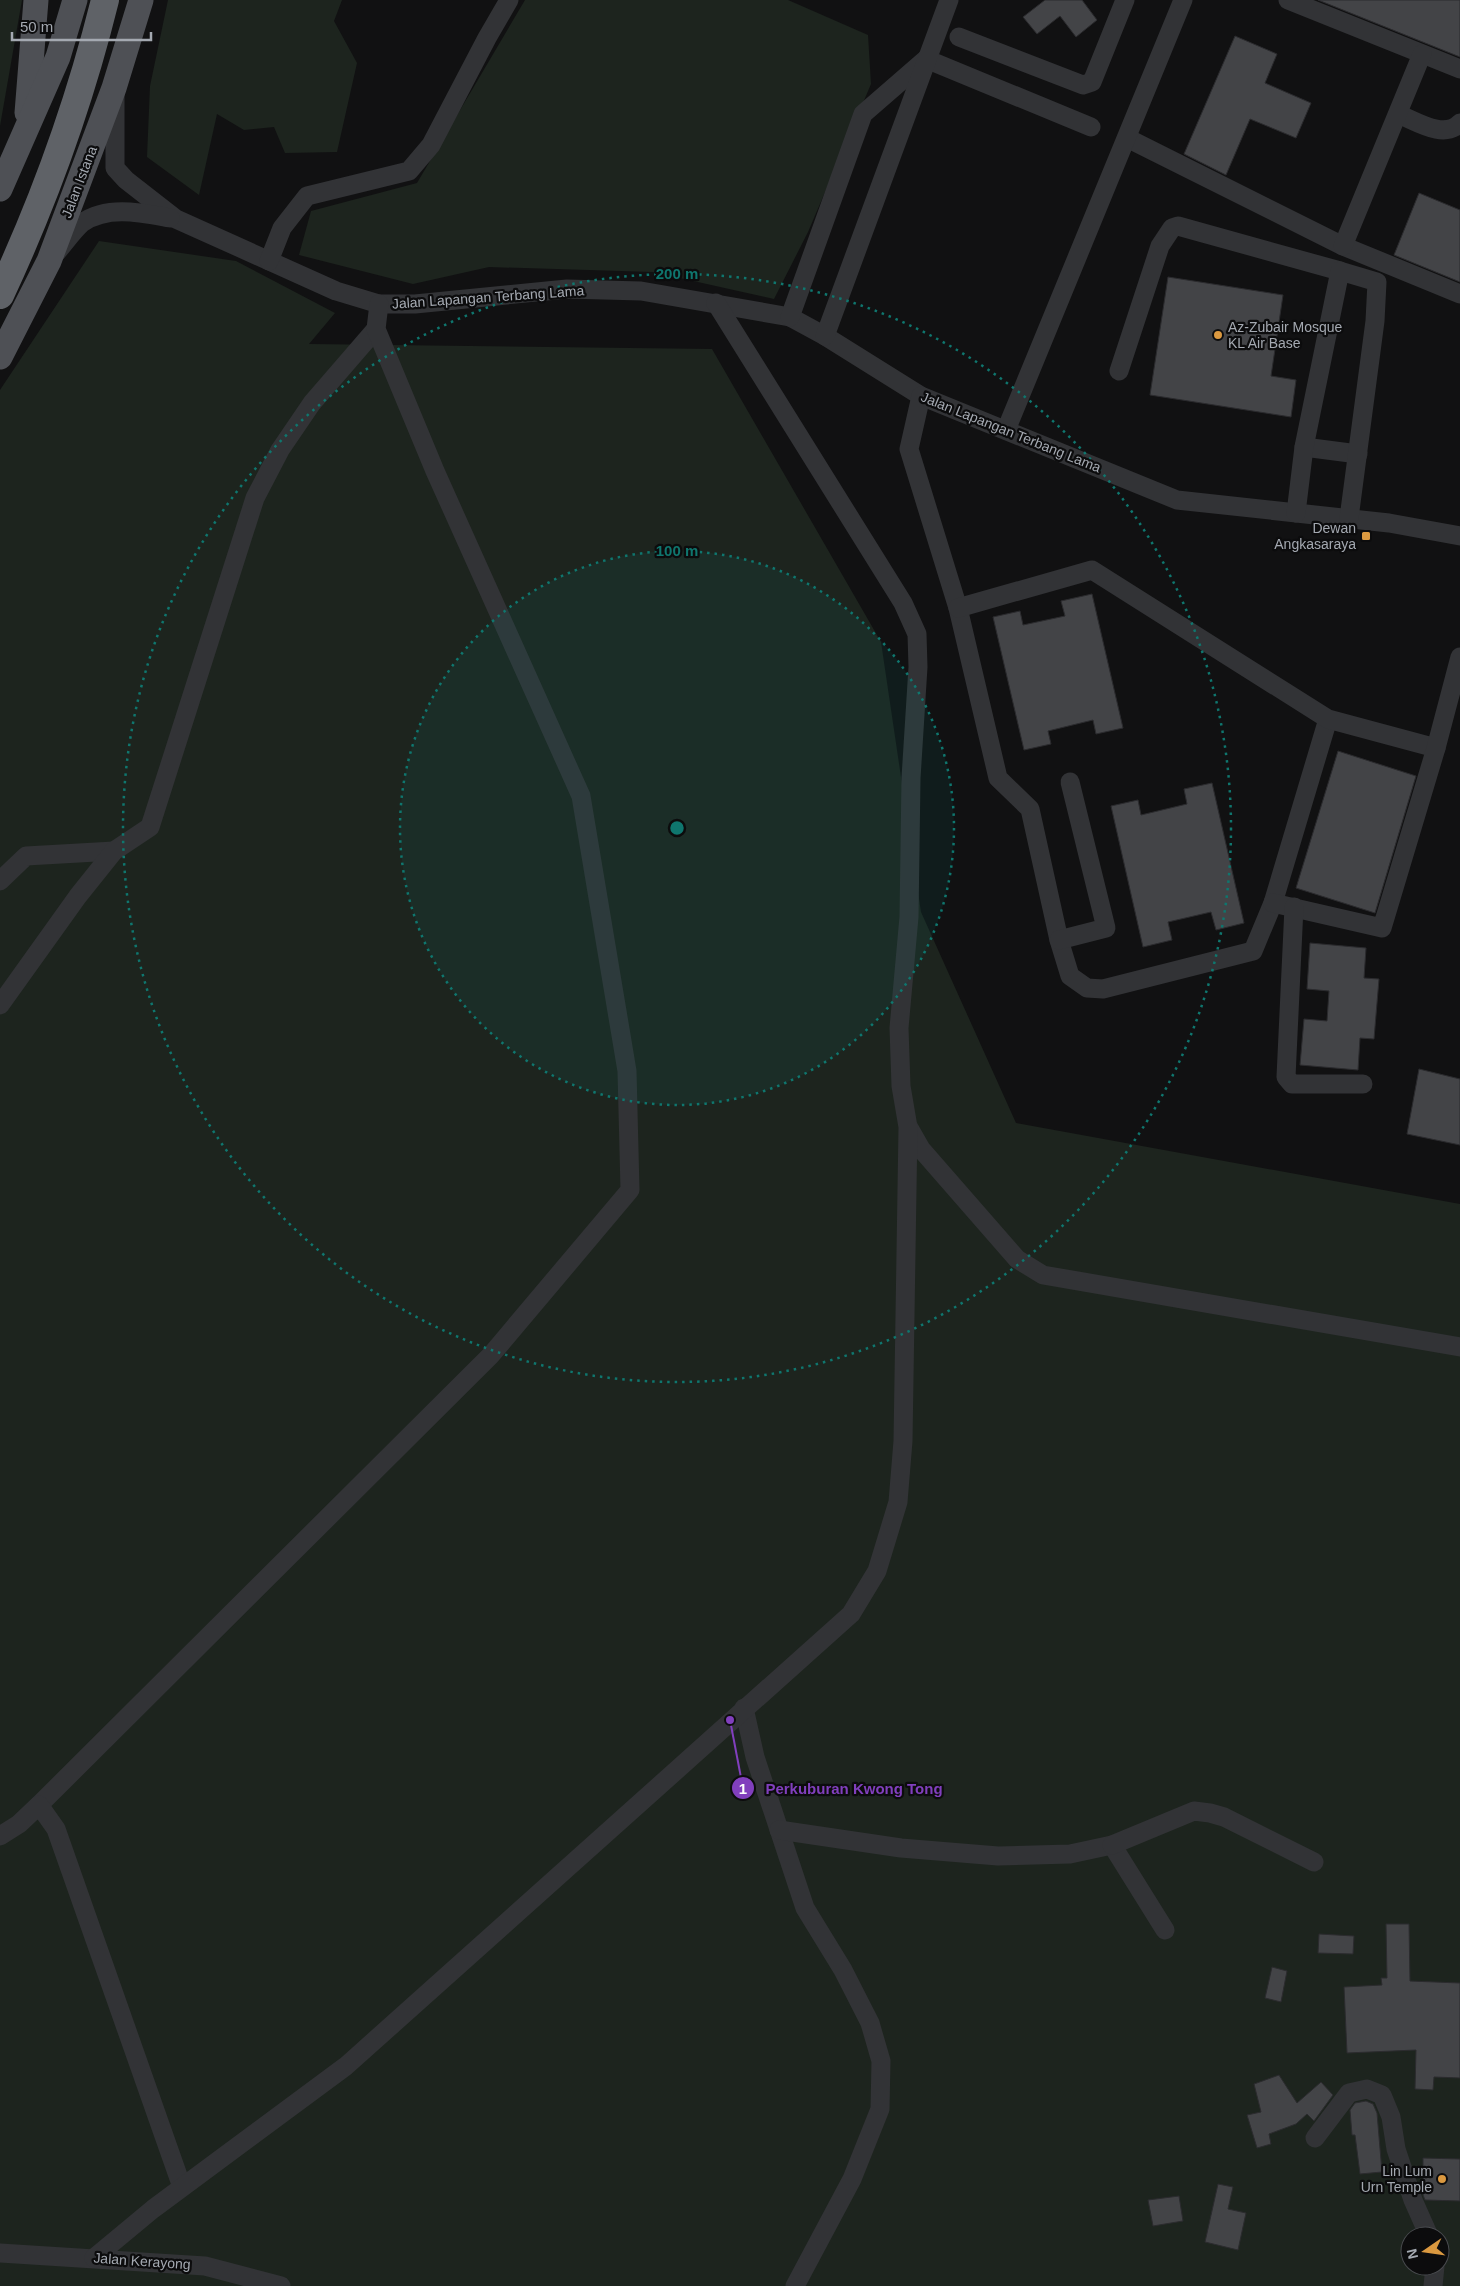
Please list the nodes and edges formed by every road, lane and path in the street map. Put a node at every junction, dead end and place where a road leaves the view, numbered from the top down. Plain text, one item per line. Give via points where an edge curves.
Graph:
1 (36, 0) edge
2 (75, 0) edge
3 (105, 0) edge
4 (141, 0) edge
5 (509, 0) edge
6 (949, 0) edge
7 (1125, 0) edge
8 (1183, 0) edge
9 (1288, 0) edge
10 (959, 37) dead end
11 (1422, 54) junction
12 (926, 59) junction
13 (1460, 69) edge
14 (114, 88) junction
15 (1398, 114) junction
16 (1460, 124) edge
17 (1091, 127) dead end
18 (26, 128) junction
19 (1127, 138) junction
20 (0, 189) edge
21 (176, 219) junction
22 (1343, 246) junction
23 (49, 261) junction
24 (269, 261) junction
25 (1340, 271) junction
26 (1460, 294) edge
27 (0, 296) edge
28 (716, 303) junction
29 (379, 304) junction
30 (790, 317) junction
31 (376, 329) junction
32 (824, 336) junction
33 (0, 357) edge
34 (1118, 371) dead end
35 (921, 396) junction
36 (1006, 430) junction
37 (1304, 447) junction
38 (1358, 454) junction
39 (1296, 513) junction
40 (1349, 518) junction
41 (1460, 536) edge
42 (958, 608) junction
43 (1460, 657) edge
44 (1328, 719) junction
45 (1436, 748) junction
46 (1070, 782) dead end
47 (114, 851) junction
48 (0, 881) edge
49 (1273, 903) junction
50 (1294, 907) junction
51 (1059, 940) junction
52 (0, 1005) edge
53 (1363, 1084) dead end
54 (908, 1126) junction
55 (1460, 1346) edge
56 (744, 1708) junction
57 (39, 1805) junction
58 (779, 1830) junction
59 (0, 1836) edge
60 (1112, 1846) junction
61 (1314, 1862) dead end
62 (1165, 1930) dead end
63 (1314, 2138) dead end
64 (182, 2187) junction
65 (1425, 2226) edge
66 (0, 2253) edge
67 (94, 2258) junction
68 (281, 2286) edge
69 (795, 2286) edge

1 - 18 main road
2 - 18 main road via 58,57
3 - 27 highway via 65,134
4 - 14 main road, Jalan Istana
5 - 24 street via 431,145 409,171 307,196 282,228
6 - 12 street
7 - 10 street via 1092,82 1083,85
8 - 19 street
9 - 11 street
11 - 13 street
11 - 15 street
12 - 17 street
12 - 30 street via 863,114
12 - 32 street
14 - 21 street, Jalan Lapangan Terbang Lama via 115,168
14 - 23 main road, Jalan Istana
15 - 16 street via 1444,132
15 - 22 street
18 - 20 main road
19 - 22 street
19 - 36 street
21 - 23 street, Jalan Lapangan Terbang Lama via 135,212 95,216 82,224
21 - 24 street, Jalan Lapangan Terbang Lama
22 - 26 street
23 - 33 main road, Jalan Istana
24 - 29 street, Jalan Lapangan Terbang Lama via 336,291
25 - 34 street via 1178,226 1172,228 1160,246
25 - 37 street
25 - 38 street via 1377,282
28 - 29 street, Jalan Lapangan Terbang Lama via 641,291 568,289 415,304
28 - 30 street, Jalan Lapangan Terbang Lama
28 - 54 street via 903,603 917,634 909,918 900,1028 901,1086
29 - 31 street
30 - 32 street, Jalan Lapangan Terbang Lama
31 - 47 street via 312,403 280,450 255,498 150,827
31 - 57 street via 435,471 581,796 627,1071 630,1190 491,1355
32 - 35 street, Jalan Lapangan Terbang Lama
35 - 36 street, Jalan Lapangan Terbang Lama
35 - 42 street via 909,449
36 - 39 street, Jalan Lapangan Terbang Lama via 1177,500
37 - 38 street
37 - 39 street
38 - 40 street
39 - 40 street, Jalan Lapangan Terbang Lama
40 - 41 street, Jalan Lapangan Terbang Lama
42 - 44 street via 1092,570
42 - 51 street via 998,778 1030,809
43 - 45 street
44 - 45 street
44 - 49 street
45 - 50 street via 1382,928
46 - 51 street via 1106,928
47 - 48 street via 26,856
47 - 52 street
49 - 50 street
49 - 51 street via 1253,951 1104,989 1087,988 1070,976
50 - 53 street via 1286,1077 1292,1084
54 - 55 street via 920,1149 1017,1259 1043,1275
54 - 56 street via 904,1441 898,1502 877,1571 850,1614
56 - 58 street via 755,1757
56 - 64 street via 346,2066
57 - 59 street
57 - 64 street via 56,1829
58 - 60 street via 901,1848 998,1856 1070,1854
58 - 69 street via 805,1908 843,1970 870,2023 881,2062 880,2109 852,2179
60 - 61 street via 1194,1811 1224,1817
60 - 62 street
63 - 65 street via 1349,2093 1367,2089 1382,2095 1391,2117 1396,2149
64 - 67 street
66 - 67 street, Jalan Kerayong
67 - 68 street, Jalan Kerayong via 205,2266

